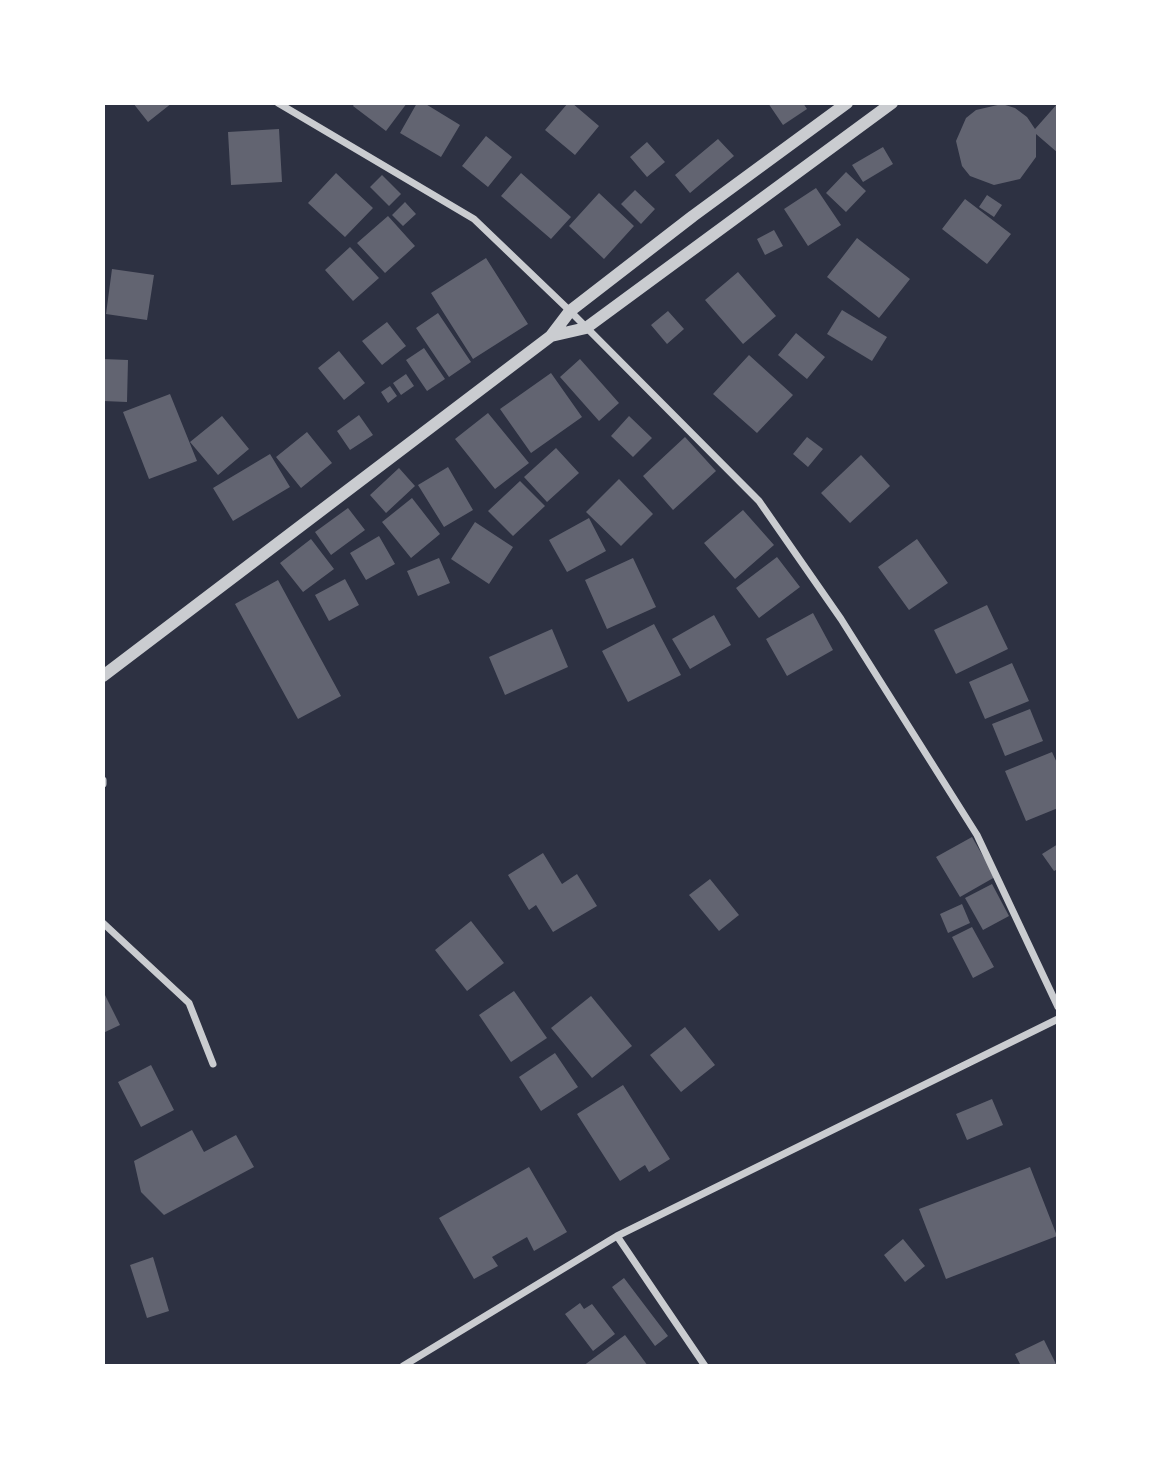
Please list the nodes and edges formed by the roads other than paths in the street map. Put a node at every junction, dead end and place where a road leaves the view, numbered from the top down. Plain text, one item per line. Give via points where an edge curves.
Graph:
1 (278, 103) edge
2 (846, 103) edge
3 (892, 103) edge
4 (570, 311) junction
5 (586, 328) junction
6 (551, 336) junction
7 (103, 676) edge
8 (103, 923) edge
9 (1058, 1007) edge
10 (1058, 1019) edge
11 (213, 1064) dead end
12 (617, 1236) junction
13 (403, 1366) edge
14 (705, 1366) edge

1 - 4 street via 474,219
2 - 4 street
3 - 5 street
4 - 5 street
4 - 6 street
5 - 6 street
5 - 9 street via 759,500 841,619 976,835
6 - 7 street
8 - 11 street via 189,1003
10 - 12 street
12 - 13 street
12 - 14 street

